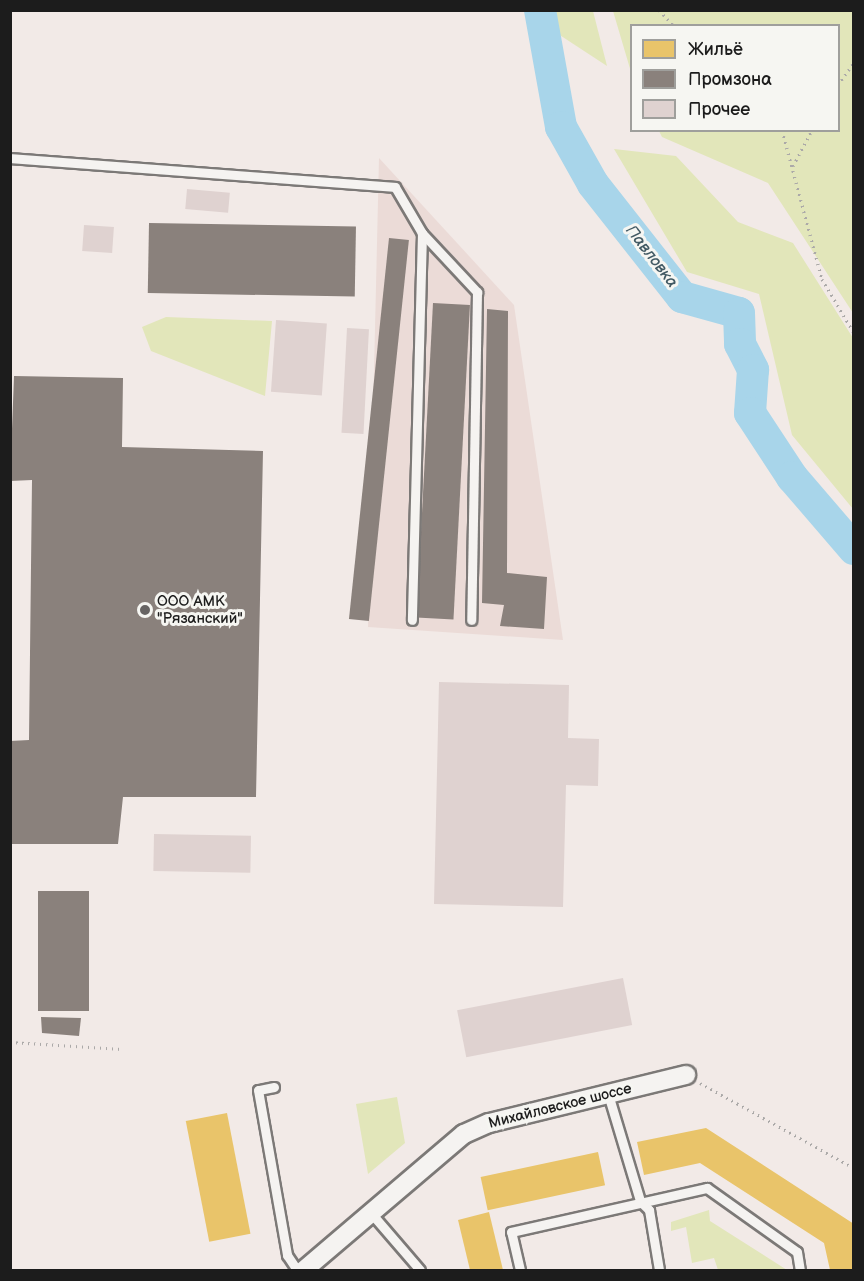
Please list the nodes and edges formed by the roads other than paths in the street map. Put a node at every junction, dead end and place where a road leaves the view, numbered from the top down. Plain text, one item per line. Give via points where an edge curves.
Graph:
1 (10, 158) edge
2 (422, 233) junction
3 (412, 620) dead end
4 (471, 620) dead end
5 (686, 1075) road end
6 (274, 1087) dead end
7 (608, 1094) junction
8 (640, 1201) junction
9 (371, 1213) junction
10 (297, 1270) edge
11 (304, 1270) edge
12 (420, 1270) edge
13 (520, 1270) edge
14 (659, 1270) edge
15 (800, 1270) edge

1 - 2 lane via 395,187
2 - 3 lane
2 - 4 lane via 477,292
5 - 7 street, Михайловское шоссе
6 - 10 lane via 258,1090 287,1255
7 - 8 lane
7 - 9 street, Михайловское шоссе via 489,1123 464,1134
8 - 13 lane via 511,1232
8 - 14 lane via 649,1210
8 - 15 lane via 707,1188 797,1252
9 - 11 street, Михайловское шоссе
9 - 12 lane

